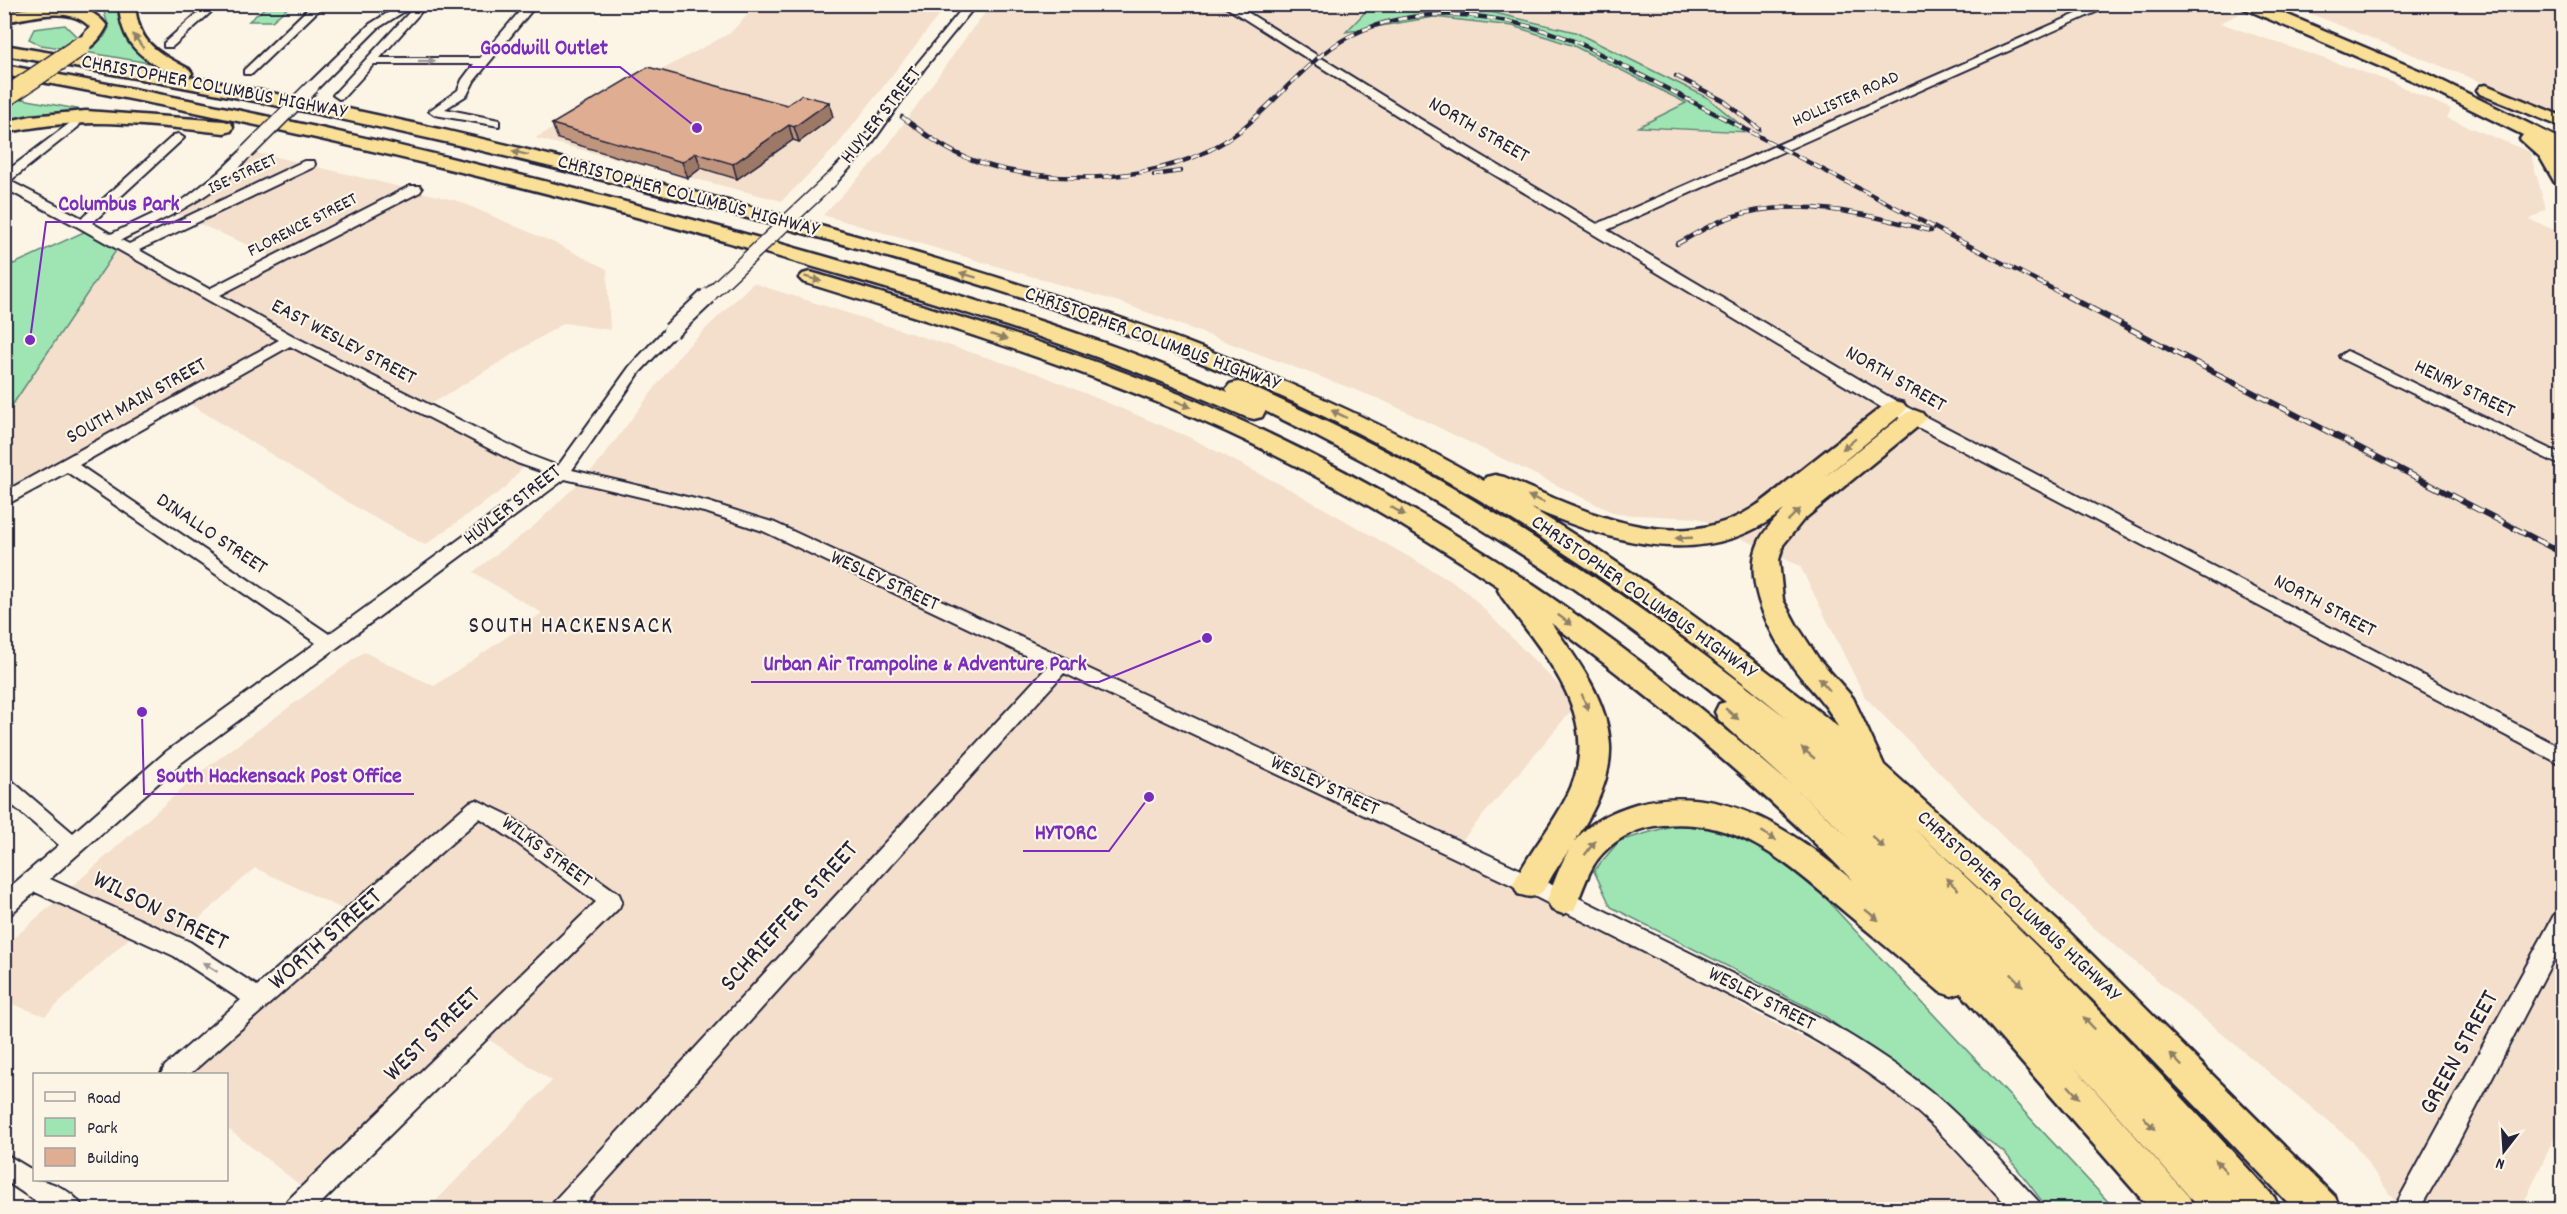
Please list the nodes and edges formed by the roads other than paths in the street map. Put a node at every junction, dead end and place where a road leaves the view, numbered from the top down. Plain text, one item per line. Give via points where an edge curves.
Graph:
1 (145, 4) edge
2 (215, 4) edge
3 (320, 4) edge
4 (411, 4) edge
5 (423, 4) edge
6 (532, 4) edge
7 (972, 4) edge
8 (1226, 4) edge
9 (2109, 4) edge
10 (2247, 4) edge
11 (2272, 4) edge
12 (127, 10) edge
13 (4, 17) edge
14 (405, 24) junction
15 (366, 33) junction
16 (168, 45) dead end
17 (4, 50) edge
18 (62, 59) junction
19 (4, 61) edge
20 (371, 61) junction
21 (483, 61) junction
22 (4, 70) edge
23 (248, 72) dead end
24 (2444, 77) junction
25 (4, 83) edge
26 (206, 85) junction
27 (339, 95) dead end
28 (4, 98) edge
29 (2496, 113) junction
30 (2562, 122) edge
31 (495, 123) dead end
32 (74, 124) dead end
33 (224, 127) junction
34 (4, 128) edge
35 (2562, 136) edge
36 (178, 138) dead end
37 (2562, 147) edge
38 (309, 164) dead end
39 (2562, 179) edge
40 (4, 182) edge
41 (415, 189) dead end
42 (83, 224) junction
43 (1598, 229) junction
44 (110, 240) junction
45 (128, 250) junction
46 (208, 294) junction
47 (290, 340) junction
48 (2347, 356) dead end
49 (1904, 413) junction
50 (1391, 440) junction
51 (2562, 461) edge
52 (68, 465) junction
53 (560, 474) junction
54 (4, 500) edge
55 (1500, 574) junction
56 (329, 643) junction
57 (1061, 664) junction
58 (2562, 757) edge
59 (1872, 771) junction
60 (4, 786) edge
61 (479, 807) joint
62 (73, 845) junction
63 (33, 881) junction
64 (1529, 884) junction
65 (1563, 900) junction
66 (611, 901) joint
67 (4, 906) edge
68 (2562, 922) edge
69 (258, 999) junction
70 (2035, 1049) junction
71 (174, 1073) edge
72 (4, 1165) edge
73 (33, 1178) edge
74 (47, 1184) edge
75 (2321, 1208) edge
76 (72, 1209) edge
77 (296, 1209) edge
78 (563, 1209) edge
79 (2029, 1209) edge
80 (2176, 1209) edge
81 (2226, 1209) edge
82 (2261, 1209) edge
83 (2404, 1209) edge

1 - 12 highway
2 - 16 street
3 - 23 street
4 - 15 street
5 - 14 street
6 - 21 street
7 - 53 street, HUYLER STREET, bridge via 866,142 831,180 635,369
8 - 43 street, NORTH STREET
9 - 43 street, HOLLISTER ROAD
10 - 29 highway
11 - 24 highway
26 -> 12 highway via 140,46 130,31
13 - 18 highway, bridge via 59,10 94,18 99,26 94,34
14 - 15 street via 385,24
14 - 20 street
15 - 44 street, bridge via 224,175 191,201
17 - 18 highway, CHRISTOPHER COLUMBUS HIGHWAY
18 - 26 highway, CHRISTOPHER COLUMBUS HIGHWAY
18 - 28 highway, bridge
82 -> 19 highway, CHRISTOPHER COLUMBUS HIGHWAY via 2000,930 1794,741 1698,663 1563,567 1434,487 1352,442 1141,350 801,244 385,137 185,94
20 -> 21 street
20 - 27 street
21 - 31 street via 459,96 435,111
22 -> 81 highway, CHRISTOPHER COLUMBUS HIGHWAY via 176,102 413,154 784,251 1094,347 1203,389 1334,450 1448,513 1578,597 1769,745 1968,929
24 - 30 highway via 2492,92
24 - 35 highway
25 - 33 highway, CHRISTOPHER COLUMBUS HIGHWAY
50 -> 26 highway, CHRISTOPHER COLUMBUS HIGHWAY via 1300,396 1173,343 928,263 553,161
29 - 37 highway
29 - 39 highway via 2548,154
32 - 40 street
33 - 34 highway via 80,115 36,119
33 -> 55 highway, CHRISTOPHER COLUMBUS HIGHWAY via 657,234 900,305 1053,355 1172,399 1294,455 1384,503
36 - 42 street
38 - 45 street, ISE STREET
40 - 42 street, EAST WESLEY STREET
41 - 46 street, FLORENCE STREET
42 - 44 street, EAST WESLEY STREET
43 - 49 street, NORTH STREET
44 - 45 street, EAST WESLEY STREET
45 - 46 street, EAST WESLEY STREET
46 - 47 street, EAST WESLEY STREET
47 - 52 street, SOUTH MAIN STREET
47 - 53 street, EAST WESLEY STREET via 476,436
48 - 51 street, HENRY STREET
49 -> 50 highway via 1760,516 1728,531 1689,539 1657,539 1609,528
49 - 58 street, NORTH STREET
59 -> 49 highway via 1843,706 1808,666 1770,600 1766,560 1771,543 1794,514
50 - 59 highway, CHRISTOPHER COLUMBUS HIGHWAY via 1487,493 1614,573 1772,689
52 - 54 street, SOUTH MAIN STREET
52 - 56 street, DINALLO STREET
53 - 56 street, HUYLER STREET
53 - 57 street, WESLEY STREET via 740,516
55 -> 64 highway via 1571,672 1593,724 1596,748 1582,796
55 -> 70 highway, CHRISTOPHER COLUMBUS HIGHWAY via 1636,672 1776,789 1926,932
56 - 62 street, HUYLER STREET via 174,757
57 - 64 street, WESLEY STREET
57 - 78 street, SCHRIEFFER STREET
75 -> 59 highway, CHRISTOPHER COLUMBUS HIGHWAY via 2109,992
60 - 62 street
61 - 66 street, WILKS STREET
61 - 69 street, WORTH STREET
62 - 63 street, HUYLER STREET
63 - 67 street, HUYLER STREET
69 -> 63 street, WILSON STREET via 182,949
64 - 65 street, WESLEY STREET
65 -> 70 highway via 1591,844 1637,815 1670,811 1733,819 1763,832 1811,864
65 - 79 street, WESLEY STREET via 1798,1018 1883,1069 1956,1132
66 - 77 street, WEST STREET
68 - 83 street, GREEN STREET via 2451,1131
69 - 71 street, WORTH STREET
70 -> 80 highway, CHRISTOPHER COLUMBUS HIGHWAY
72 - 73 street
74 - 76 street

